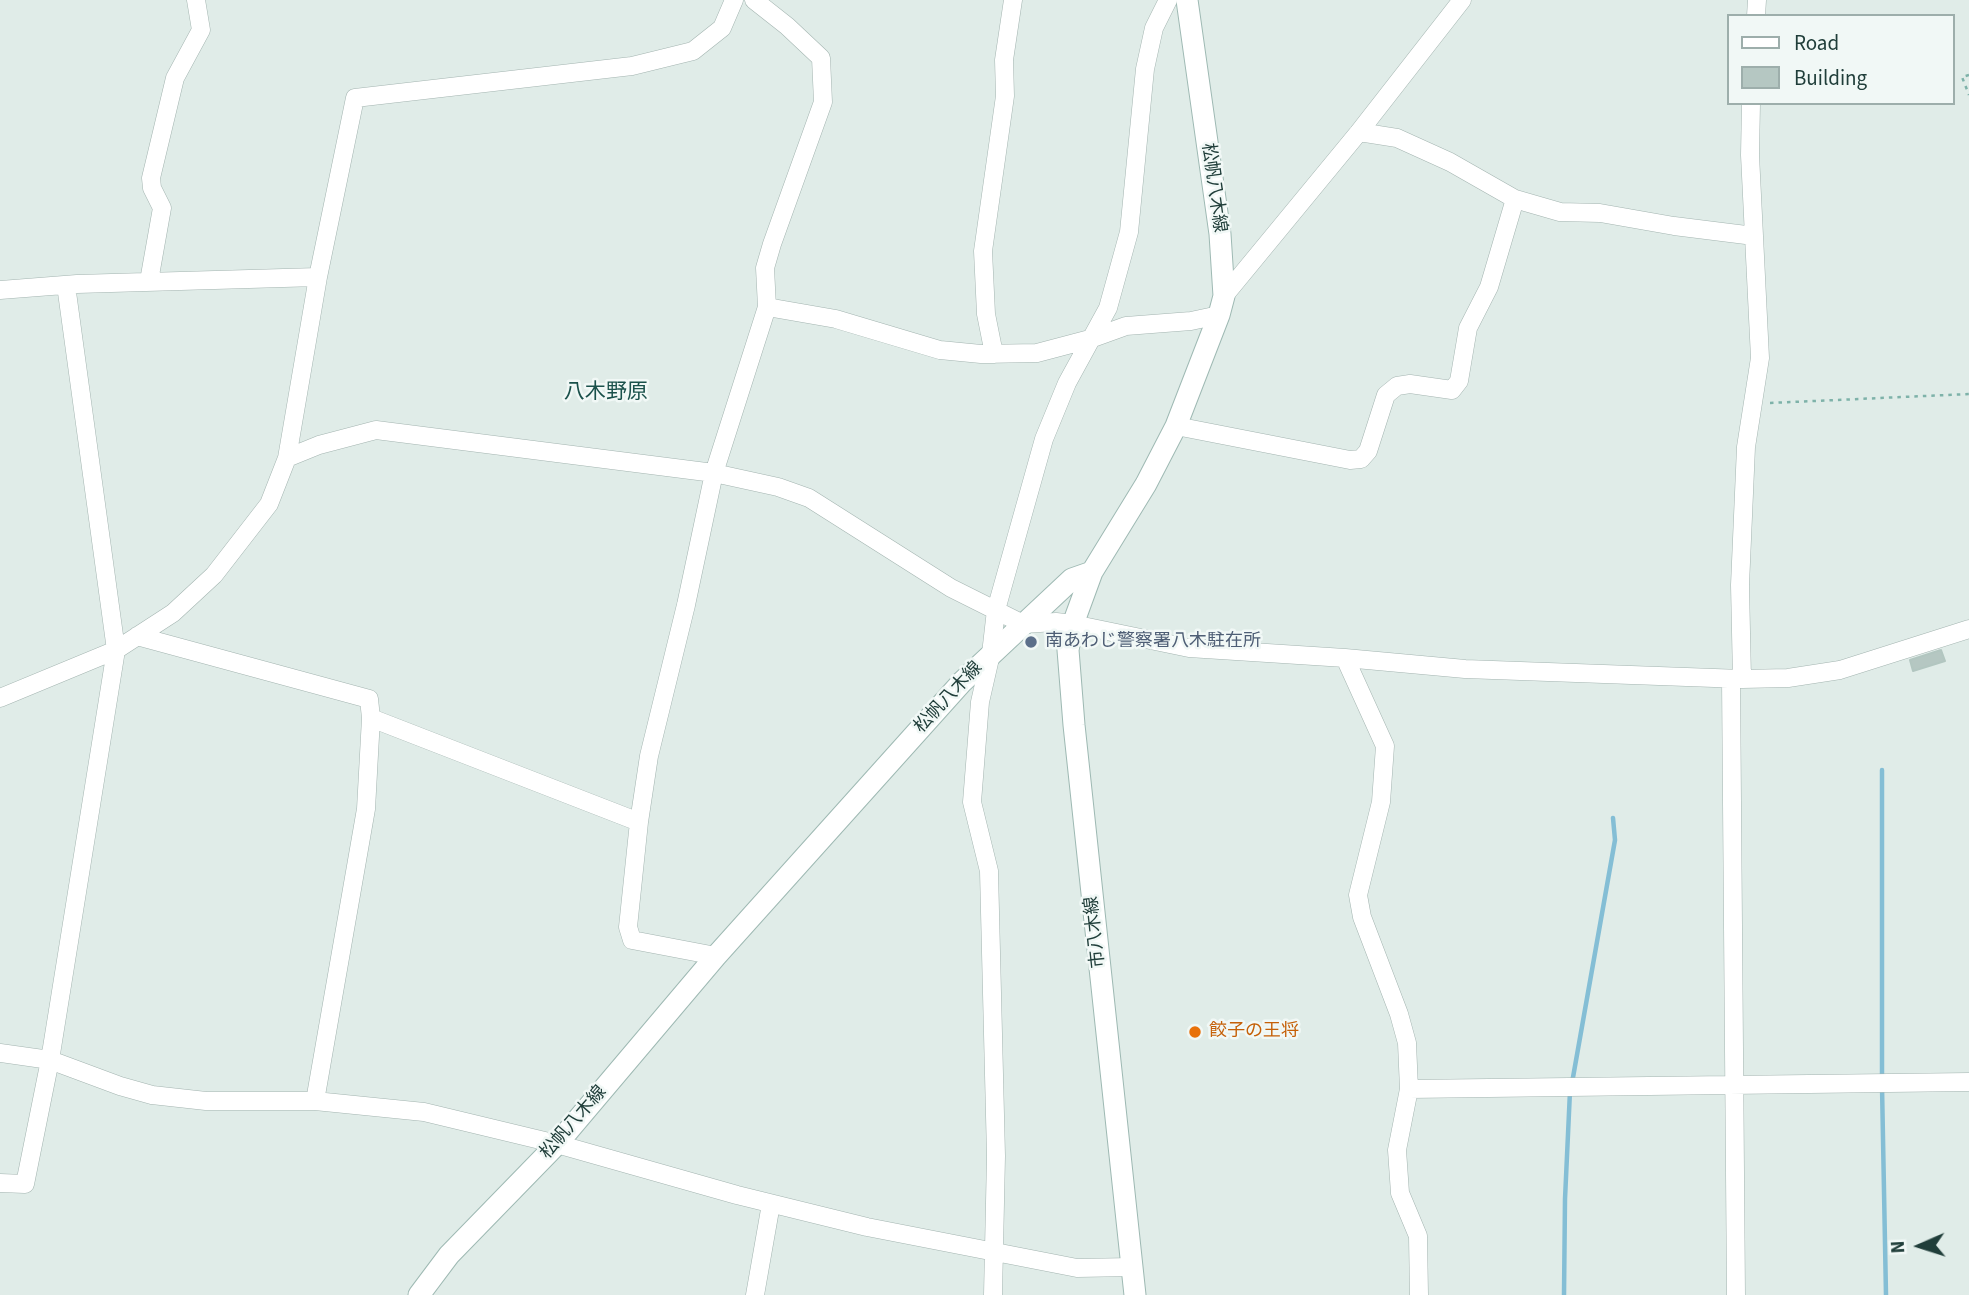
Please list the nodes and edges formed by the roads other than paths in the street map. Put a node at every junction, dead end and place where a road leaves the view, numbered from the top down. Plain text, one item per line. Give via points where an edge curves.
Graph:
1 (197, 0) edge
2 (734, 0) edge
3 (754, 0) edge
4 (1013, 0) edge
5 (1462, 0) edge
6 (1180, 1) edge
7 (1751, 105) edge
8 (1359, 132) junction
9 (1515, 199) junction
10 (1754, 236) junction
11 (318, 276) junction
12 (149, 281) junction
13 (66, 285) junction
14 (0, 290) edge
15 (1221, 306) junction
16 (767, 307) junction
17 (1090, 339) junction
18 (994, 354) junction
19 (1176, 426) junction
20 (286, 458) junction
21 (714, 473) junction
22 (1092, 572) junction
23 (996, 610) junction
24 (1023, 624) junction
25 (1073, 624) junction
26 (1969, 629) edge
27 (137, 636) junction
28 (116, 650) junction
29 (991, 654) junction
30 (1345, 658) junction
31 (1736, 679) junction
32 (0, 698) edge
33 (371, 718) junction
34 (639, 822) junction
35 (716, 956) junction
36 (0, 1053) edge
37 (50, 1060) junction
38 (1969, 1082) edge
39 (1733, 1084) junction
40 (1409, 1089) junction
41 (315, 1101) junction
42 (557, 1144) junction
43 (0, 1183) edge
44 (771, 1204) junction
45 (993, 1252) junction
46 (1132, 1267) junction
47 (419, 1295) edge
48 (755, 1295) edge
49 (993, 1295) edge
50 (1135, 1295) edge
51 (1419, 1295) edge
52 (1736, 1295) edge

1 - 12 street via 201,30 175,78 150,178 162,208
2 - 11 street via 722,28 693,51 632,66 355,98
3 - 16 street via 821,58 823,103 765,268
4 - 18 street via 983,251 986,314
5 - 8 street
6 - 15 main road, 松帆八木線 via 1220,234
6 - 17 street via 1154,28 1145,69 1129,232 1108,308
7 - 10 street
8 - 9 street via 1397,138
8 - 15 street
9 - 10 street via 1560,212 1600,213
9 - 19 street via 1489,287 1468,328 1460,382 1452,390 1397,386 1387,395 1368,452 1361,459
10 - 31 street via 1760,358 1746,447
11 - 12 street
11 - 20 street
12 - 13 street
13 - 14 street
13 - 28 street
15 - 17 street via 1191,321 1126,326
15 - 19 main road, 松帆八木線
16 - 18 street via 836,319 940,349
16 - 21 street
17 - 18 street via 1037,353
17 - 23 street via 1044,439
19 - 22 main road, 松帆八木線
20 - 21 street via 376,430
20 - 27 street via 269,504 214,575 173,613
21 - 23 street via 809,498 951,588
21 - 34 street via 649,756
22 - 24 main road, 松帆八木線 via 1072,579
22 - 25 main road, 市八木線
23 - 24 street
23 - 29 street
24 - 25 street
24 - 29 main road, 松帆八木線
25 - 30 street via 1189,648
25 - 46 main road, 市八木線 via 1068,650 1074,725
26 - 31 street via 1840,670
27 - 28 street
27 - 33 street via 369,699
28 - 32 street
28 - 37 street
29 - 35 main road, 松帆八木線
29 - 45 street via 980,702 972,802 989,872 996,1156
30 - 31 street via 1465,669
30 - 40 street via 1385,746 1381,802 1358,895 1407,1043
31 - 39 street
33 - 34 street
33 - 41 street via 366,809
34 - 35 street via 628,926 632,940
35 - 42 main road, 松帆八木線
36 - 37 street
37 - 41 street via 152,1095 206,1101
37 - 43 street via 25,1184
38 - 39 street
39 - 40 street
39 - 52 street
40 - 51 street via 1397,1150 1400,1193 1419,1236
41 - 42 street via 424,1112
42 - 44 street
42 - 47 main road, 松帆八木線 via 449,1255
44 - 45 street
44 - 48 street
45 - 46 street via 1077,1268
45 - 49 street
46 - 50 main road, 市八木線

